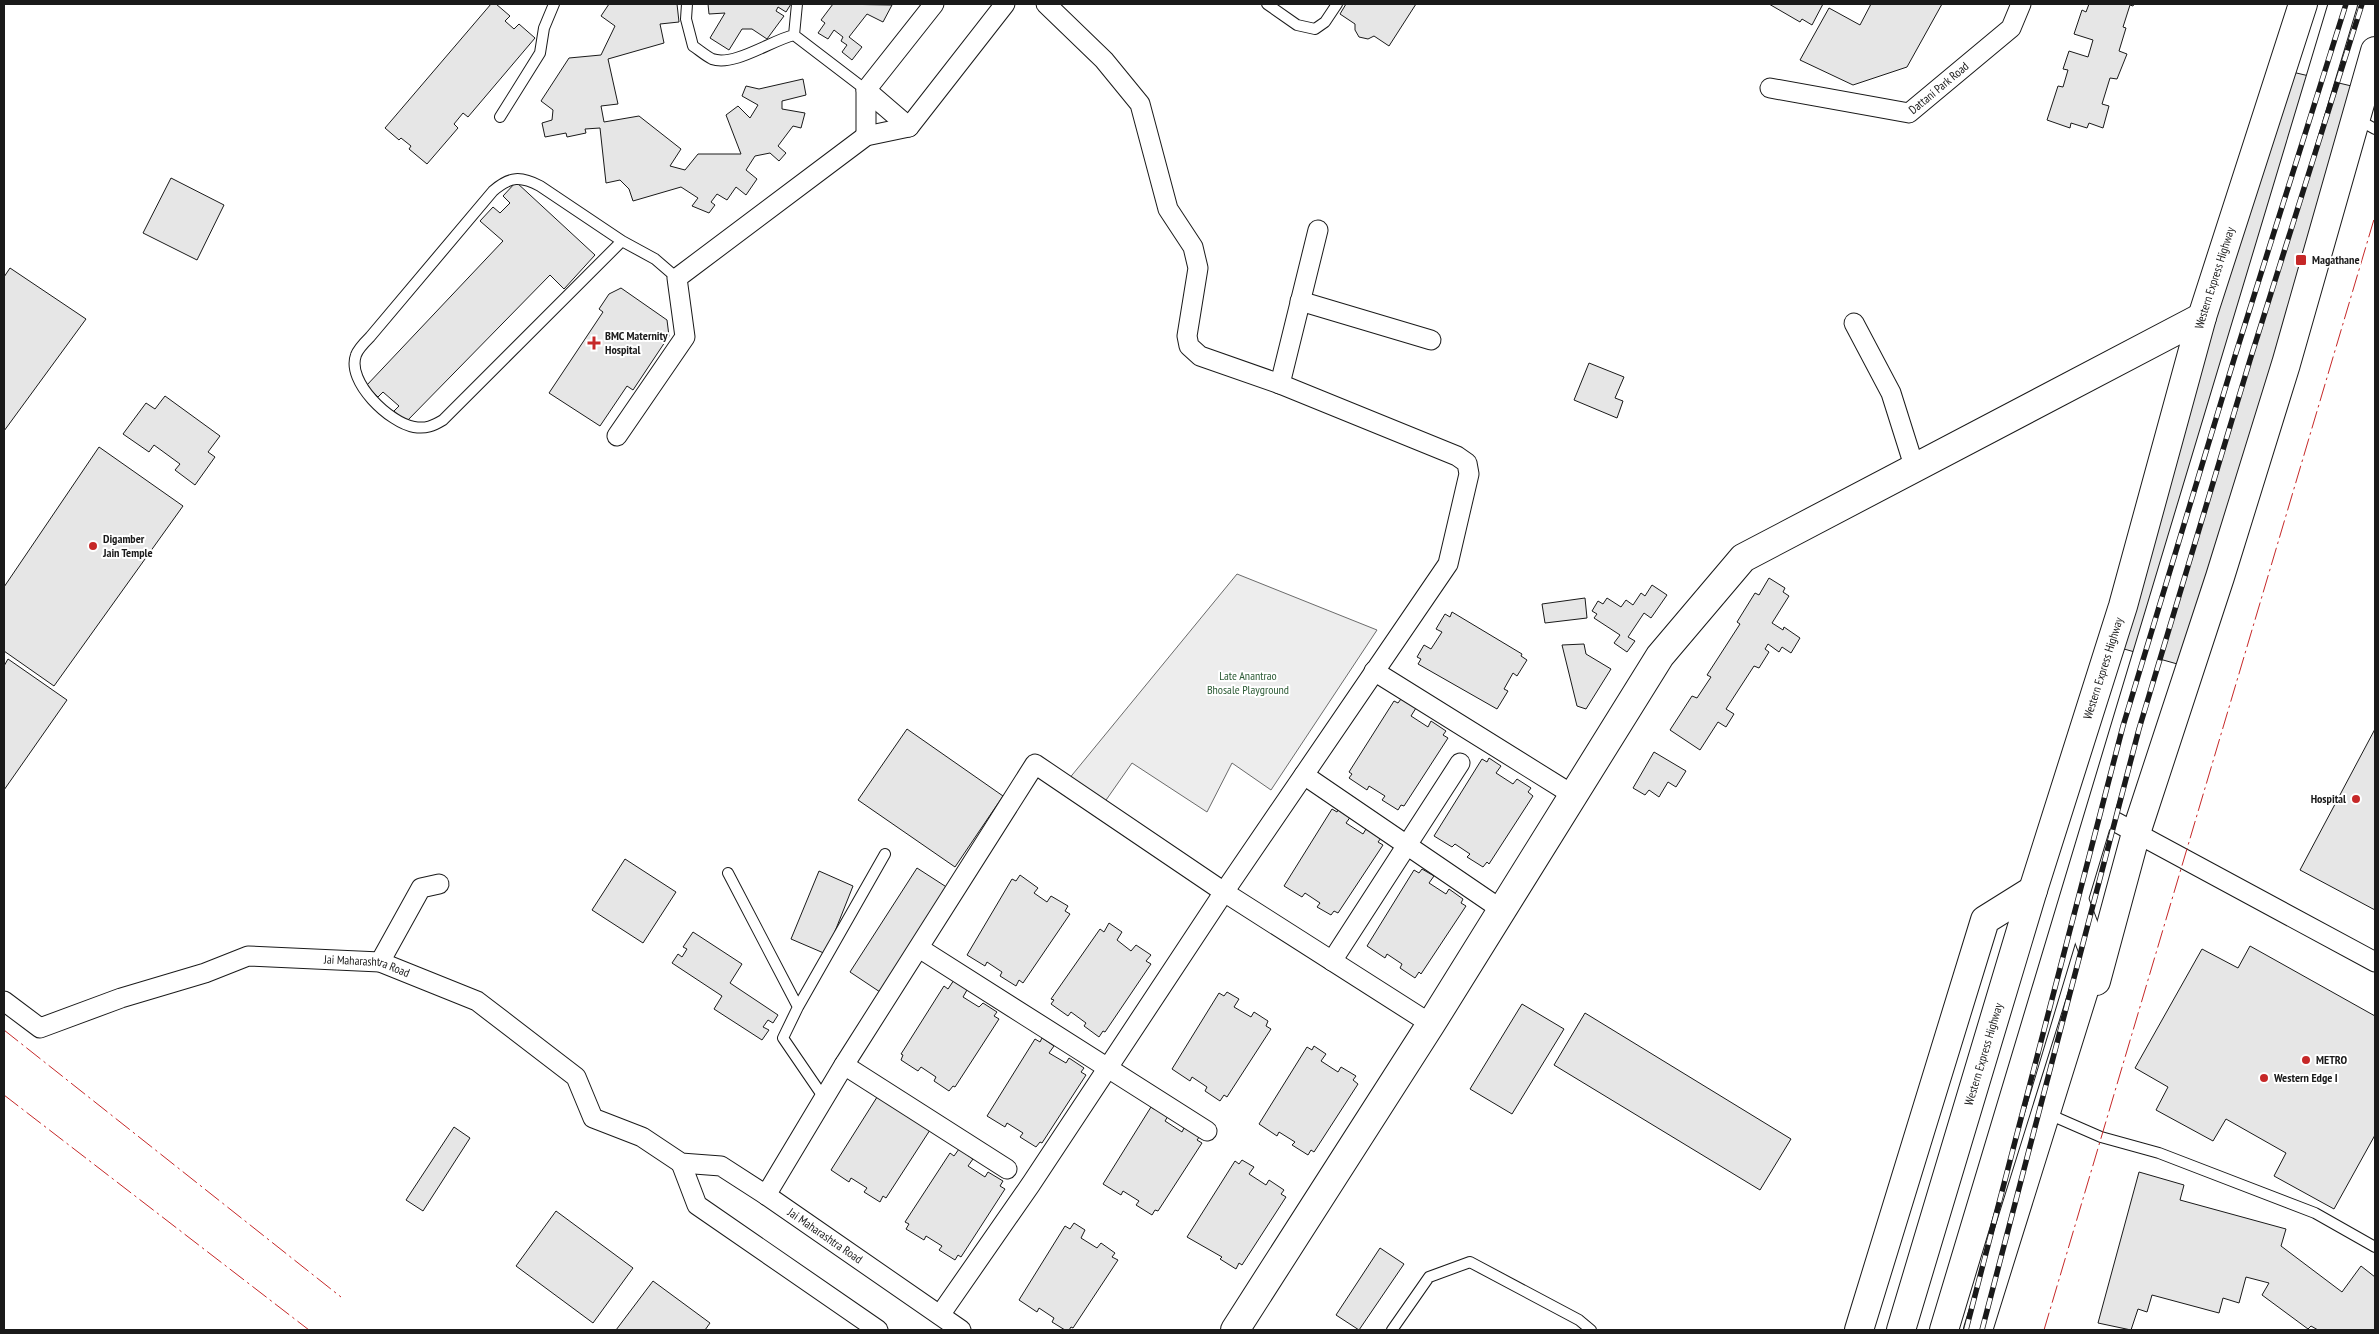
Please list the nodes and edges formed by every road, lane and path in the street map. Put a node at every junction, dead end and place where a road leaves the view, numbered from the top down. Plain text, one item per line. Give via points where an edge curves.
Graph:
1 (554, 4) edge
2 (686, 4) edge
3 (797, 4) edge
4 (934, 4) edge
5 (1005, 4) edge
6 (1046, 4) edge
7 (1267, 4) edge
8 (1337, 4) edge
9 (2021, 4) edge
10 (2304, 4) edge
11 (2343, 4) edge
12 (794, 35) junction
13 (2374, 59) edge
14 (1770, 88) dead end
15 (866, 90) junction
16 (500, 117) dead end
17 (2366, 124) edge
18 (909, 127) junction
19 (866, 136) junction
20 (1318, 230) dead end
21 (622, 241) junction
22 (677, 278) junction
23 (1300, 301) junction
24 (2202, 317) junction
25 (1854, 323) dead end
26 (1431, 340) dead end
27 (1280, 384) junction
28 (617, 436) dead end
29 (1915, 469) junction
30 (1374, 671) junction
31 (1460, 763) dead end
32 (1304, 775) junction
33 (1573, 795) junction
34 (2101, 814) junction
35 (2136, 833) junction
36 (1406, 845) junction
37 (885, 854) dead end
38 (728, 873) dead end
39 (439, 884) dead end
40 (2033, 890) junction
41 (1224, 892) junction
42 (2074, 900) junction
43 (1502, 910) junction
44 (918, 948) junction
45 (1332, 961) junction
46 (380, 962) junction
47 (2375, 962) edge
48 (4, 1000) edge
49 (798, 1008) junction
50 (1431, 1024) junction
51 (844, 1065) junction
52 (1108, 1067) junction
53 (824, 1098) junction
54 (2052, 1115) junction
55 (1207, 1131) dead end
56 (681, 1164) junction
57 (1007, 1169) dead end
58 (766, 1195) junction
59 (2375, 1247) edge
60 (940, 1316) junction
61 (878, 1330) edge
62 (961, 1330) edge
63 (1235, 1330) edge
64 (1392, 1330) edge
65 (1591, 1330) edge
66 (1858, 1330) edge
67 (1901, 1330) edge
68 (1944, 1330) edge
69 (1978, 1330) edge
70 (1991, 1330) edge

1 - 16 lane via 544,28 540,53
2 - 12 lane via 692,46 712,59 724,61 759,51 778,39
3 - 12 lane
4 - 15 street
5 - 18 street
6 - 27 street via 1104,60 1140,104 1168,209 1193,247 1198,268 1187,336 1189,346 1200,356
7 - 8 lane via 1297,25 1316,29
9 - 14 street, Dattani Park Road via 2011,28 1909,113
10 - 24 main road, Western Express Highway
11 - 34 main road
12 - 15 lane
13 - 17 main road
15 - 18 street
15 - 19 street
17 - 35 main road
18 - 19 street
19 - 22 street
20 - 23 street
21 - 21 lane via 528,179 515,177 503,182 356,356 357,379 399,422 414,427 430,427 443,420
21 - 22 lane via 655,259
22 - 28 street via 685,337
23 - 26 street
23 - 27 street
24 - 29 main road
24 - 40 main road, Western Express Highway via 2123,606
25 - 29 street via 1891,393
27 - 30 street via 1467,463 1469,474 1448,564
29 - 33 main road via 1742,558 1660,656
30 - 32 street
30 - 33 street
31 - 36 street
32 - 36 street
32 - 41 street
33 - 43 main road
34 - 35 street
34 - 42 main road
35 - 47 street
35 - 54 main road
36 - 43 street
36 - 45 street
37 - 49 lane
38 - 49 lane
39 - 46 street via 421,888
40 - 66 main road via 1985,920
40 - 67 main road, Western Express Highway
41 - 44 street via 1035,764
41 - 45 street
41 - 52 street
42 - 54 main road via 2096,955
42 - 68 main road
43 - 50 main road
44 - 51 street
44 - 52 street
45 - 50 street
46 - 48 street, Jai Maharashtra Road via 248,956 40,1028
46 - 56 street, Jai Maharashtra Road via 478,1000 576,1077 593,1118 642,1137
49 - 53 lane via 783,1038
50 - 63 main road
51 - 53 street
51 - 57 street
52 - 55 street
52 - 60 street
53 - 58 street
54 - 59 lane via 2101,1137 2159,1153 2315,1213
54 - 69 main road
54 - 70 main road
56 - 58 street, Jai Maharashtra Road via 720,1166
56 - 61 street via 696,1205
58 - 60 street, Jai Maharashtra Road
60 - 62 street, Jai Maharashtra Road
64 - 65 lane via 1429,1277 1470,1262 1579,1320

